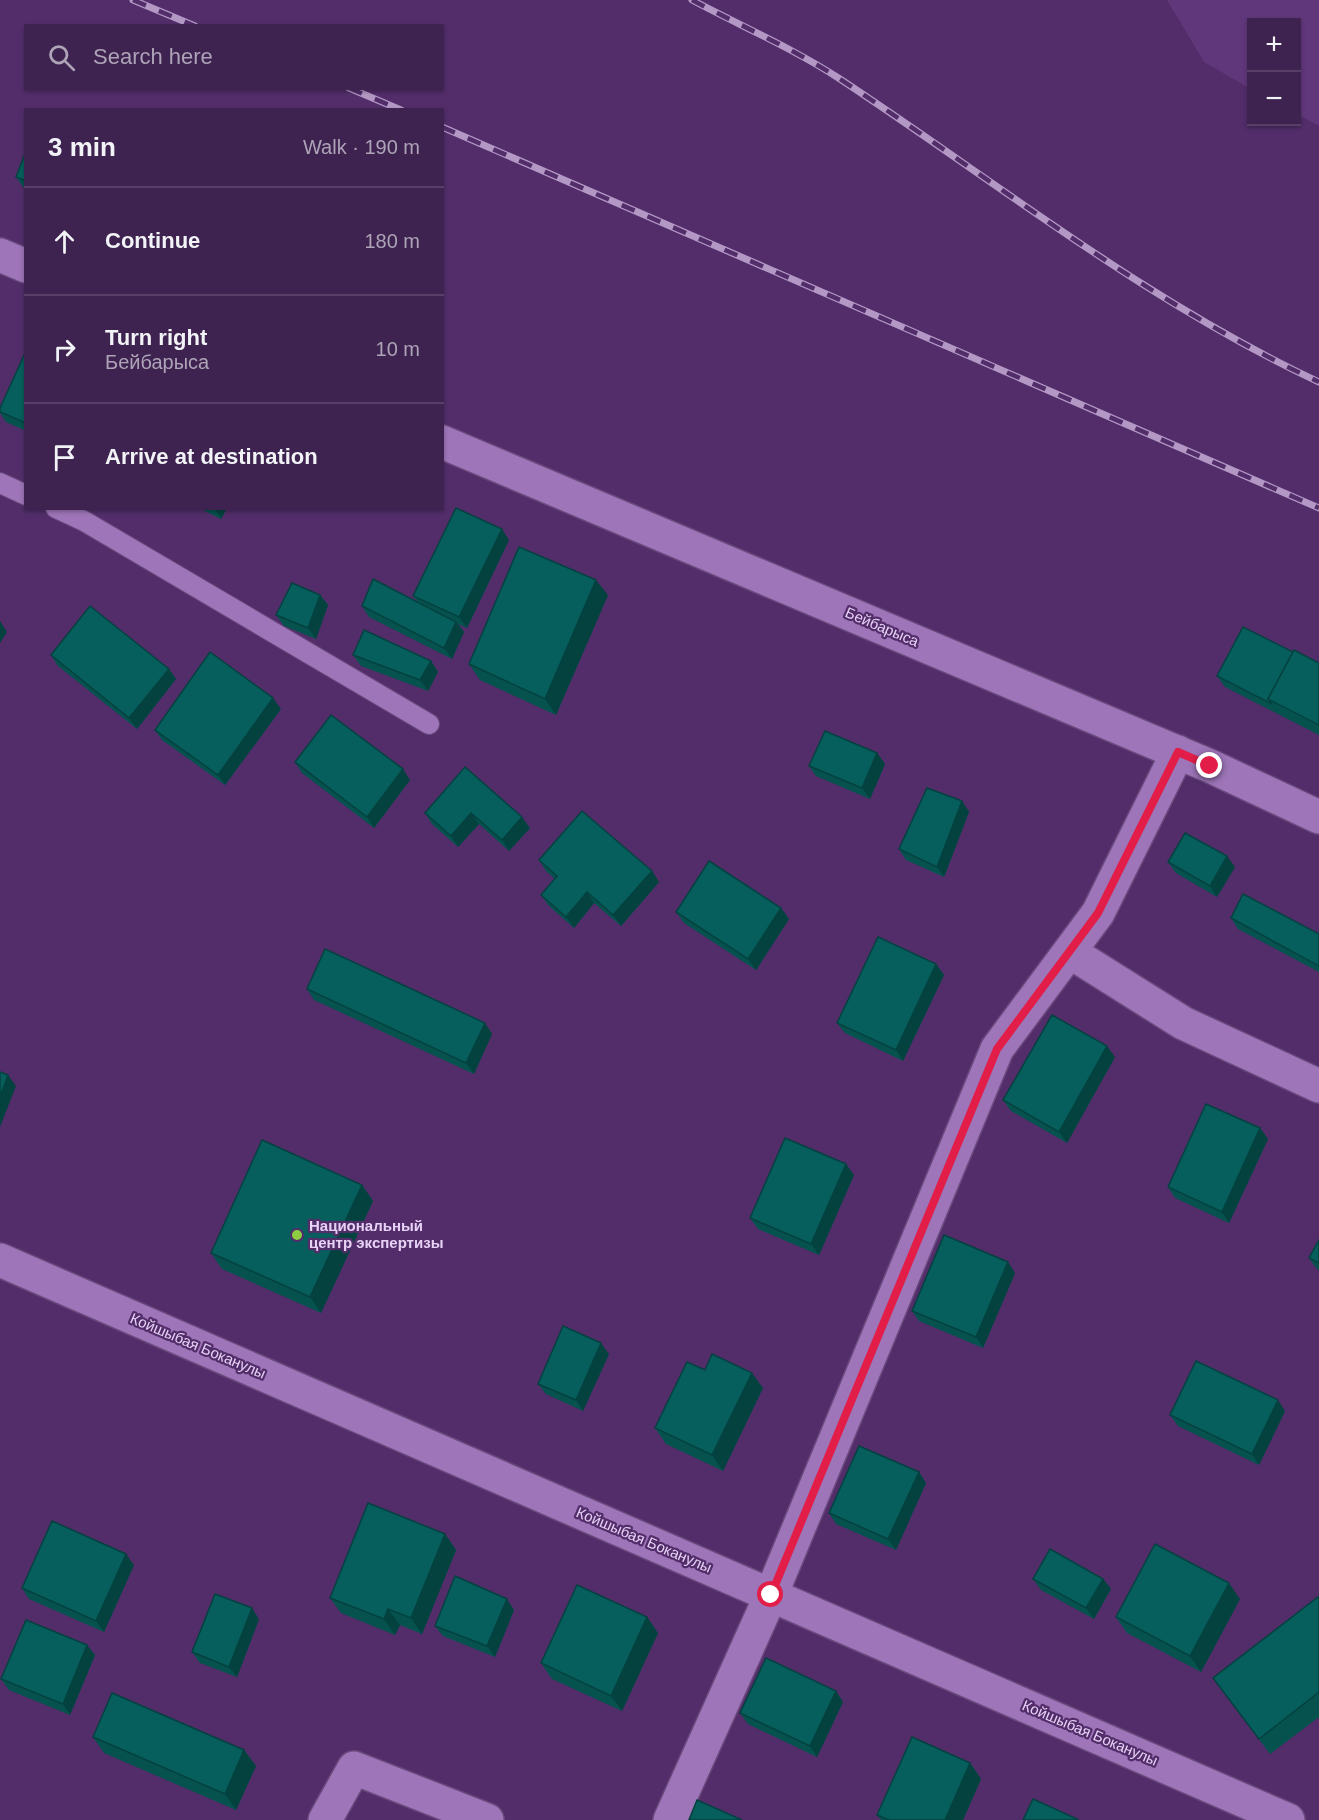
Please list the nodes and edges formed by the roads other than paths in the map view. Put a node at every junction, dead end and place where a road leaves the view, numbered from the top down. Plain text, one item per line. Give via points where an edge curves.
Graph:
1 (0, 255) edge
2 (24, 265) edge
3 (444, 443) edge
4 (0, 483) edge
5 (24, 494) edge
6 (60, 510) edge
7 (429, 724) dead end
8 (1178, 752) junction
9 (1319, 817) edge
10 (1070, 952) junction
11 (1319, 1086) edge
12 (0, 1260) edge
13 (771, 1595) junction
14 (325, 1820) edge
15 (487, 1820) edge
16 (670, 1820) edge
17 (1288, 1820) edge

1 - 2 street
3 - 8 street, Бейбарыса
4 - 5 lane
6 - 7 lane
8 - 9 street, Бейбарыса
8 - 10 street via 1098,913
10 - 11 street via 1183,1023
10 - 13 street via 997,1049
12 - 13 street, Койшыбая Боканулы
13 - 16 street
13 - 17 street, Койшыбая Боканулы
14 - 15 street via 354,1768

